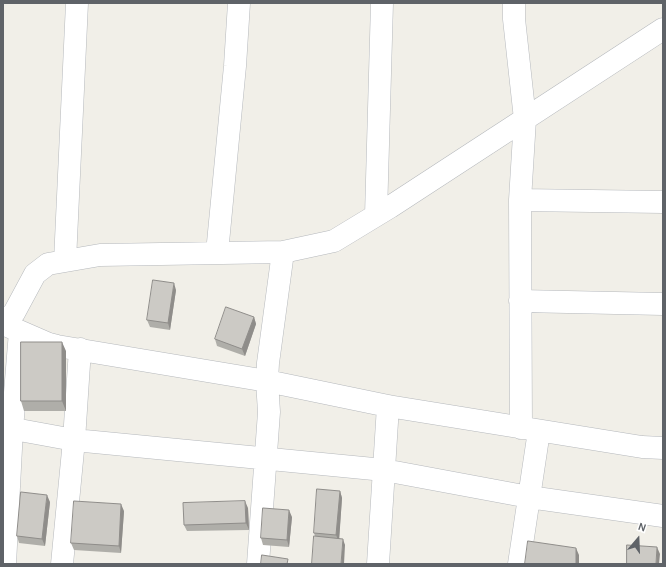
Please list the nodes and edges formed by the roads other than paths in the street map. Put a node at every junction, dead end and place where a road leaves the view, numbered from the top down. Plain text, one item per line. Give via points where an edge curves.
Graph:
1 (77, 3) edge
2 (239, 3) edge
3 (382, 3) edge
4 (514, 3) edge
5 (663, 29) edge
6 (525, 119) junction
7 (520, 200) junction
8 (663, 202) edge
9 (376, 215) junction
10 (283, 252) junction
11 (217, 253) junction
12 (65, 261) junction
13 (520, 301) junction
14 (663, 304) edge
15 (9, 326) edge
16 (80, 349) junction
17 (267, 381) junction
18 (388, 406) junction
19 (8, 428) edge
20 (530, 429) junction
21 (74, 440) junction
22 (663, 448) edge
23 (265, 459) junction
24 (384, 470) junction
25 (529, 498) junction
26 (663, 516) edge
27 (5, 564) edge
28 (62, 564) edge
29 (258, 564) edge
30 (378, 564) edge
31 (519, 564) edge

1 - 12 street
2 - 11 street
3 - 9 street
4 - 6 street
5 - 6 street
6 - 7 street
6 - 9 street
7 - 8 street
7 - 13 street
9 - 10 street via 334,241
10 - 11 street
10 - 17 street
11 - 12 street via 100,255
12 - 15 street via 48,264 35,274
13 - 14 street
13 - 20 street
15 - 16 street via 49,344
15 - 19 street
16 - 17 street
16 - 21 street
17 - 18 street
17 - 23 street via 269,412
18 - 20 street
18 - 24 street
19 - 21 street
19 - 27 street
20 - 22 street
20 - 25 street
21 - 23 street
21 - 28 street
23 - 24 street
23 - 29 street
24 - 25 street
24 - 30 street
25 - 26 street
25 - 31 street

